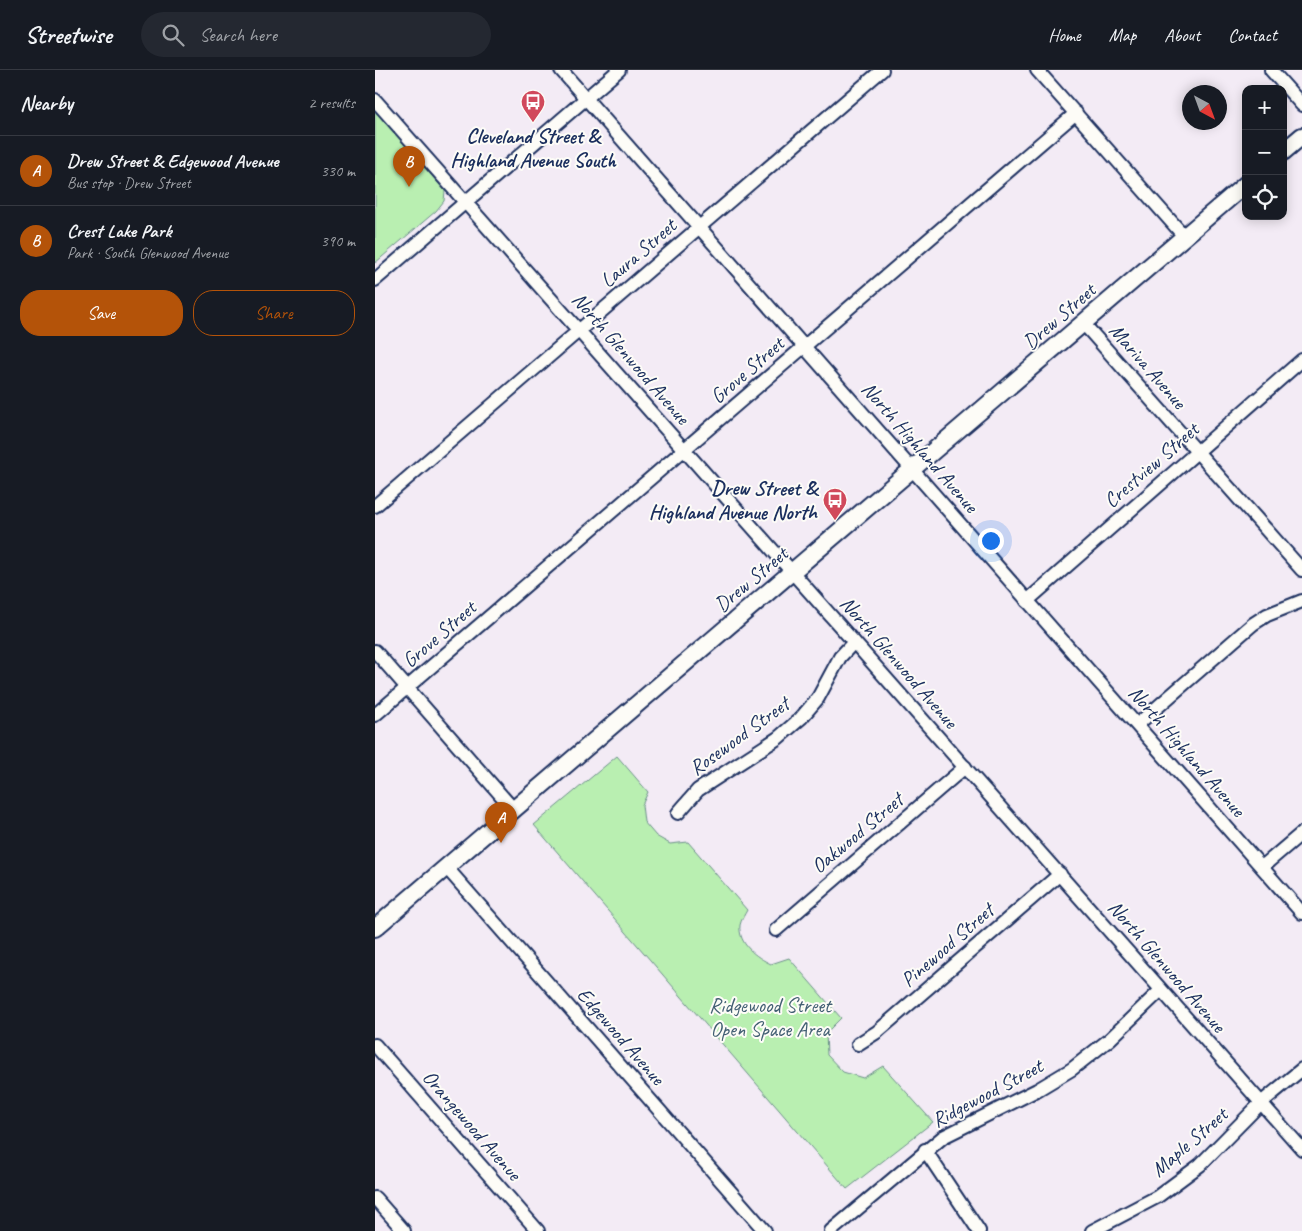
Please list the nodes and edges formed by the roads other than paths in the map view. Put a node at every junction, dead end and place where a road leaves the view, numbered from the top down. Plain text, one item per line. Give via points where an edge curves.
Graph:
1 (561, 70) edge
2 (619, 70) edge
3 (882, 70) edge
4 (1037, 70) edge
5 (1271, 70) edge
6 (586, 98) junction
7 (375, 100) edge
8 (1302, 106) edge
9 (1076, 113) junction
10 (1302, 136) edge
11 (1287, 149) edge
12 (1242, 187) edge
13 (466, 202) junction
14 (699, 227) junction
15 (1184, 236) junction
16 (375, 280) edge
17 (1083, 322) junction
18 (580, 329) junction
19 (804, 346) junction
20 (1302, 360) edge
21 (685, 450) junction
22 (1197, 452) junction
23 (913, 470) junction
24 (375, 506) edge
25 (1302, 570) edge
26 (792, 572) junction
27 (1027, 601) junction
28 (1302, 601) edge
29 (854, 642) junction
30 (375, 652) edge
31 (407, 688) junction
32 (375, 715) edge
33 (1138, 724) junction
34 (965, 767) junction
35 (514, 810) junction
36 (678, 813) dead end
37 (1302, 833) edge
38 (1262, 867) junction
39 (446, 868) junction
40 (1059, 874) junction
41 (1302, 913) edge
42 (375, 928) edge
43 (776, 930) dead end
44 (1161, 990) junction
45 (375, 1044) edge
46 (858, 1044) dead end
47 (1302, 1069) edge
48 (1261, 1103) junction
49 (1302, 1149) edge
50 (925, 1150) junction
51 (375, 1198) edge
52 (404, 1231) edge
53 (538, 1231) edge
54 (765, 1231) edge
55 (831, 1231) edge
56 (979, 1231) edge
57 (1092, 1231) edge

1 - 6 street, North Highland Avenue
2 - 6 street
3 - 14 street, Laura Street
4 - 9 street
5 - 8 street
6 - 13 street
6 - 14 street, North Highland Avenue
7 - 13 street, North Glenwood Avenue
9 - 15 street
9 - 19 street, Grove Street
10 - 11 main road
12 - 15 main road, Drew Street
13 - 16 street
13 - 18 street, North Glenwood Avenue
14 - 18 street, Laura Street
14 - 19 street, North Highland Avenue
15 - 17 main road, Drew Street
17 - 22 street, Mariva Avenue
17 - 23 main road, Drew Street
18 - 21 street, North Glenwood Avenue
18 - 24 street, Laura Street
19 - 21 street, Grove Street
19 - 23 street, North Highland Avenue
20 - 22 street, Crestview Street
21 - 26 street, North Glenwood Avenue
21 - 31 street, Grove Street
22 - 25 street, Mariva Avenue
22 - 27 street, Crestview Street
23 - 26 main road, Drew Street
23 - 27 street, North Highland Avenue
26 - 29 street, North Glenwood Avenue
26 - 35 main road, Drew Street
27 - 33 street, North Highland Avenue
28 - 33 street via 1253,624
29 - 34 street, North Glenwood Avenue
29 - 36 street, Rosewood Street via 840,657 818,698 801,718 778,738 698,790
30 - 31 street
31 - 32 street, Grove Street
31 - 35 street
33 - 38 street, North Highland Avenue
34 - 40 street, North Glenwood Avenue
34 - 43 street, Oakwood Street
35 - 39 main road, Drew Street
37 - 38 street
38 - 41 street, North Highland Avenue
39 - 42 main road, Drew Street
39 - 54 street, Edgewood Avenue
40 - 44 street, North Glenwood Avenue
40 - 46 street, Pinewood Street via 877,1032
44 - 48 street, North Glenwood Avenue
44 - 50 street, Ridgewood Street via 1110,1039 1072,1069
45 - 53 street, Orangewood Avenue
47 - 48 street, Maple Street
48 - 49 street, North Glenwood Avenue
48 - 57 street, Maple Street via 1200,1165 1157,1197
50 - 55 street, Ridgewood Street
50 - 56 street
51 - 52 street

